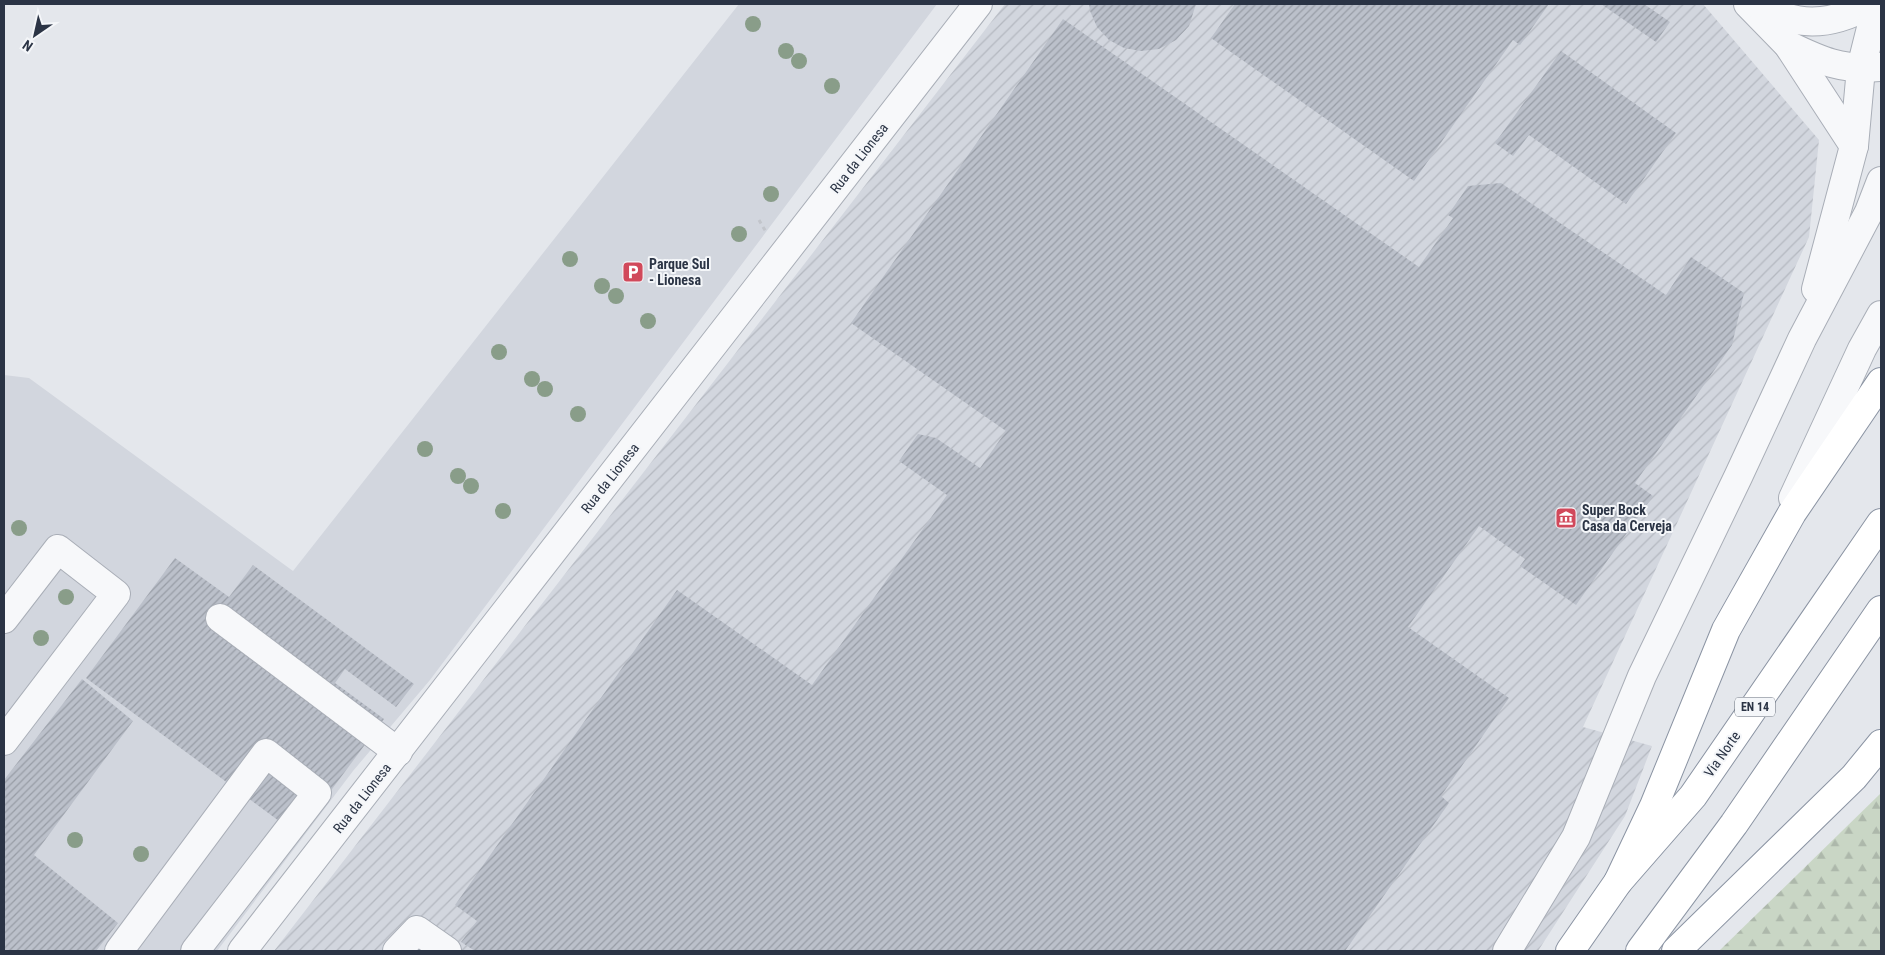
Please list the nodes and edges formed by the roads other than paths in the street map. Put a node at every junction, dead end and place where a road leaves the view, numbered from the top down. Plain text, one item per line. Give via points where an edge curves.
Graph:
1 (978, 4) edge
2 (1748, 4) edge
3 (1757, 4) edge
4 (1870, 4) edge
5 (1877, 4) edge
6 (1788, 45) junction
7 (1871, 68) edge
8 (1854, 146) junction
9 (1881, 181) edge
10 (1881, 315) edge
11 (1802, 339) junction
12 (1881, 382) edge
13 (1881, 523) edge
14 (1756, 578) junction
15 (1881, 610) edge
16 (220, 618) dead end
17 (4, 620) edge
18 (6, 733) edge
19 (398, 752) junction
20 (1876, 753) edge
21 (1618, 882) junction
22 (120, 951) edge
23 (195, 951) edge
24 (242, 951) edge
25 (397, 951) edge
26 (447, 951) edge
27 (1507, 951) edge
28 (1570, 951) edge
29 (1640, 951) edge
30 (1676, 951) edge

1 - 19 street, Rua da Lionesa
2 - 6 street
3 - 4 street via 1786,18 1827,22
5 - 7 street
6 - 7 street via 1827,63
6 - 8 street
7 - 8 street
8 - 11 street
9 - 11 street
10 - 14 street via 1862,349
11 - 27 street via 1642,676 1576,837
12 - 14 highway via 1792,513
13 - 21 highway, Via Norte / EN 14 via 1693,796
14 - 21 highway via 1726,630 1654,806
15 - 29 highway via 1734,824
16 - 19 street
17 - 18 street via 58,549 116,594
19 - 24 street, Rua da Lionesa
20 - 30 highway
21 - 28 highway, Via Norte / EN 14
22 - 23 street via 266,753 317,793
25 - 26 street via 417,930

